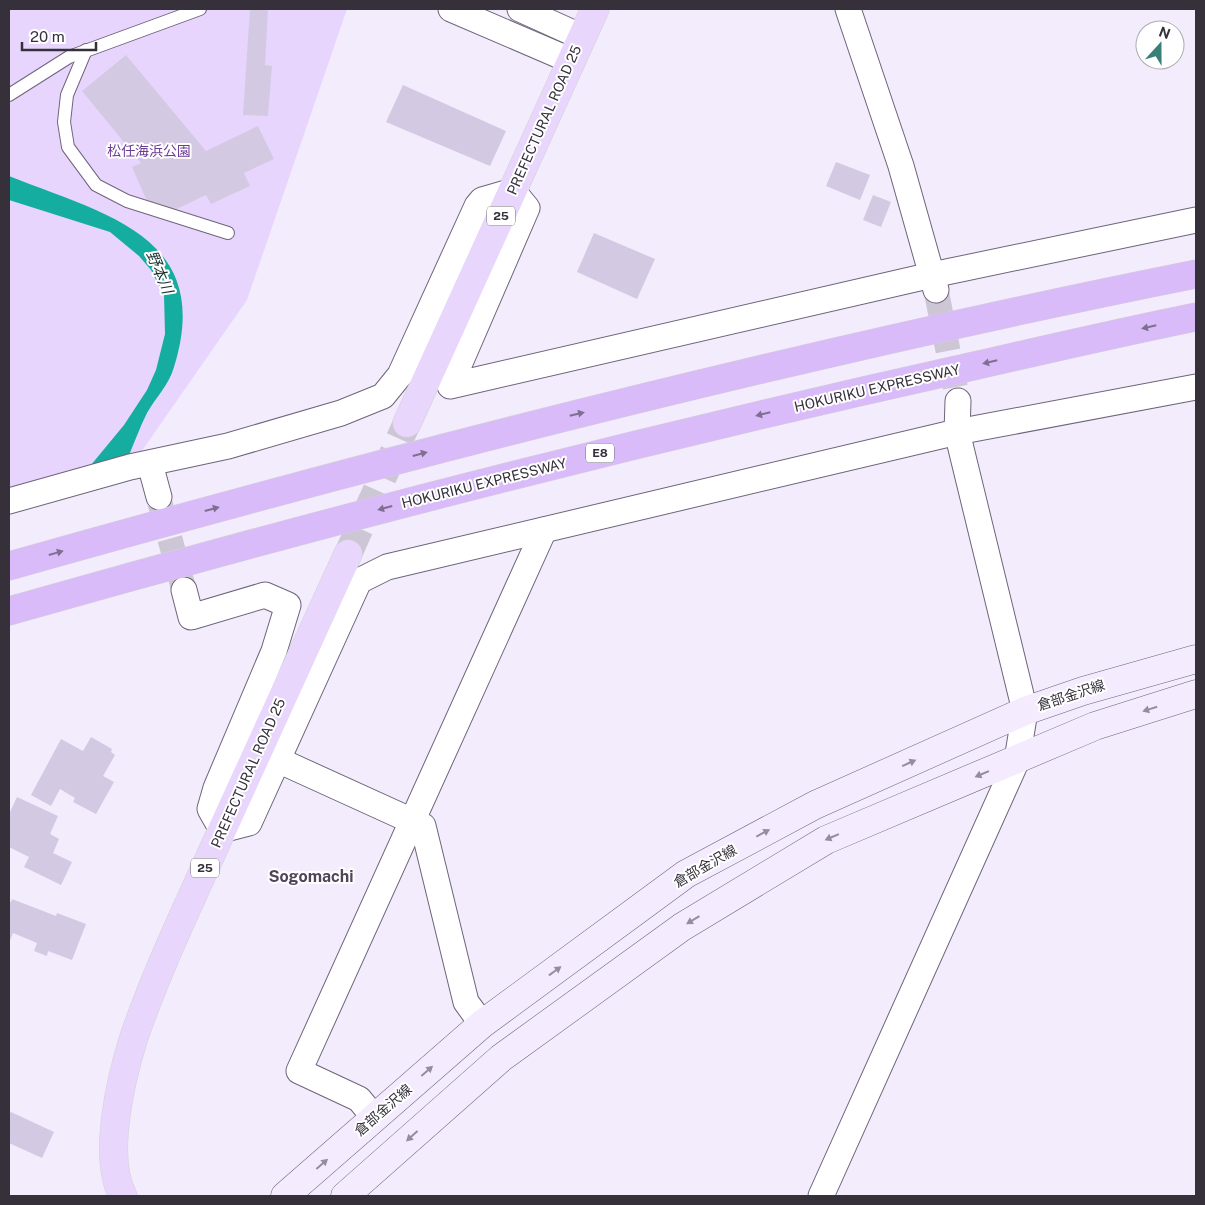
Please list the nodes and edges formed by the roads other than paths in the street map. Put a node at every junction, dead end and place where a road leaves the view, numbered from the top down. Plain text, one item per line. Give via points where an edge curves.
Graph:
1 (200, 9) edge
2 (451, 9) edge
3 (520, 9) edge
4 (595, 9) edge
5 (848, 9) edge
6 (577, 49) junction
7 (86, 50) junction
8 (9, 95) edge
9 (512, 191) junction
10 (1196, 220) edge
11 (228, 233) dead end
12 (1196, 274) edge
13 (934, 282) junction
14 (1196, 317) edge
15 (1196, 387) edge
16 (958, 401) tunnel mouth
17 (407, 423) tunnel mouth
18 (957, 432) junction
19 (150, 464) junction
20 (159, 497) tunnel mouth
21 (9, 501) edge
22 (544, 530) junction
23 (348, 554) tunnel mouth
24 (9, 566) edge
25 (184, 590) tunnel mouth
26 (9, 611) edge
27 (1196, 659) edge
28 (1196, 694) edge
29 (1024, 711) junction
30 (278, 760) junction
31 (1017, 760) junction
32 (412, 821) junction
33 (222, 830) junction
34 (482, 1024) junction
35 (374, 1117) junction
36 (123, 1196) edge
37 (285, 1196) edge
38 (345, 1196) edge
39 (821, 1196) edge

1 - 7 lane
2 - 6 street
3 - 6 street
4 - 6 main road, PREFECTURAL ROAD 25 / 25
5 - 13 street via 901,166
6 - 9 main road, PREFECTURAL ROAD 25 / 25
7 - 8 lane via 69,57
7 - 11 lane via 67,95 64,122 68,147 96,185 128,200
9 - 13 street via 527,208 450,386
9 - 17 main road, PREFECTURAL ROAD 25 / 25
9 - 19 street via 482,200 477,206 400,375 383,396 341,413 228,446
10 - 13 street
24 -> 12 highway via 509,430 832,353
14 -> 26 highway, HOKURIKU EXPRESSWAY / E8 via 841,395 522,472 213,553
15 - 18 street
16 - 18 street
18 - 22 street
18 - 29 street
19 - 20 street
19 - 21 street
22 - 30 street via 387,567 359,581
22 - 32 street
23 - 33 main road, PREFECTURAL ROAD 25 / 25
25 - 33 street via 191,617 265,595 288,605 274,651 216,788 210,809
27 - 29 main road, 倉部金沢線
28 -> 31 main road via 1095,726
29 - 31 street
34 -> 29 main road, 倉部金沢線 via 686,874 815,805
30 - 32 street
30 - 33 street via 249,823
31 -> 38 main road via 826,840 682,927 501,1058
31 - 39 street
32 - 34 street via 423,826 466,1002
32 - 35 street via 299,1071 359,1099
33 - 36 main road, PREFECTURAL ROAD 25 / 25 via 134,1038 116,1119 114,1156 118,1187
35 -> 34 main road, 倉部金沢線
37 -> 35 main road, 倉部金沢線

